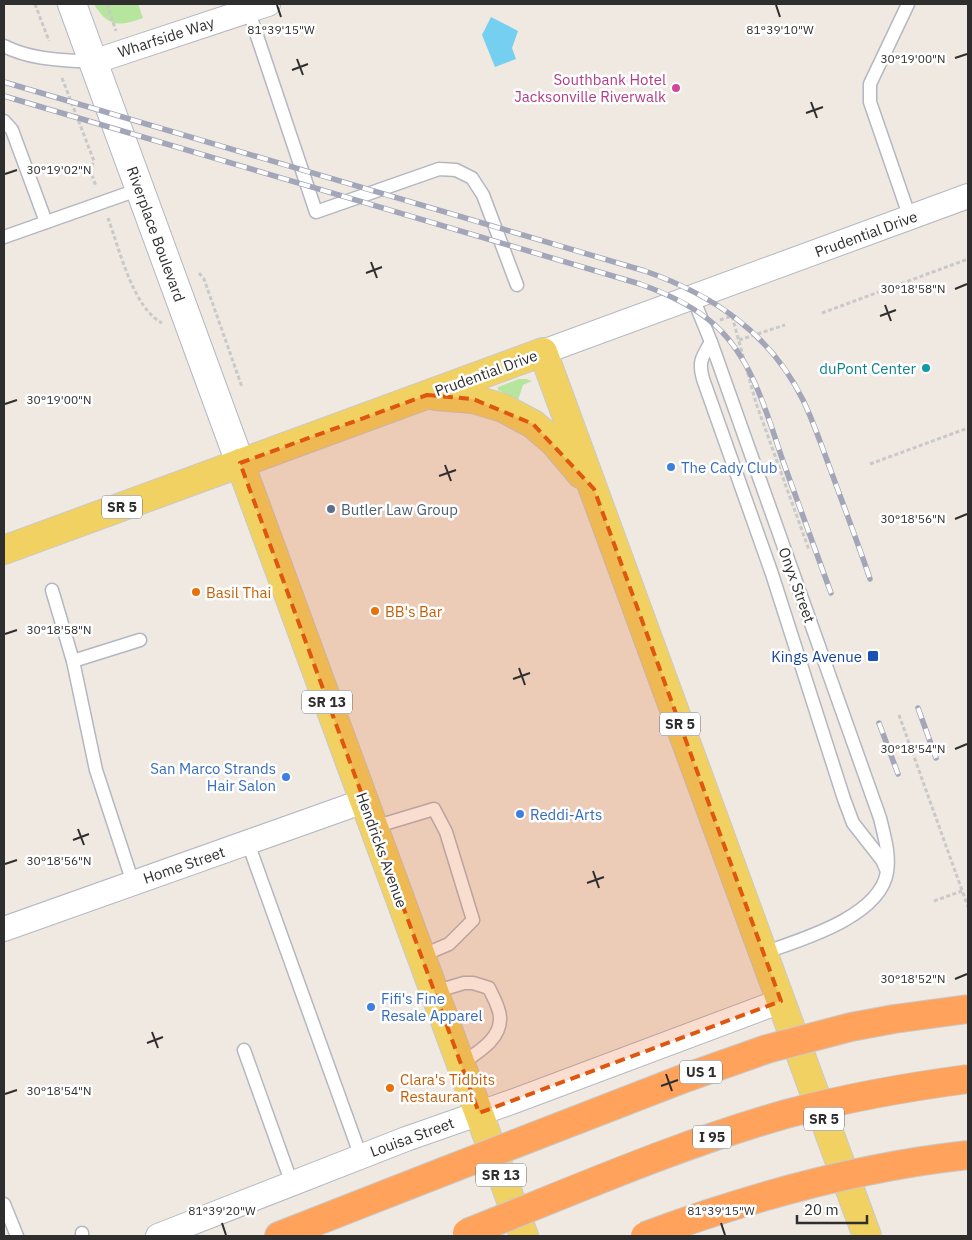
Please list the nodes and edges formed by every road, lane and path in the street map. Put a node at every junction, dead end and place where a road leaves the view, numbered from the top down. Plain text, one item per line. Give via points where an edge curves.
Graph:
1 (35, 4) edge
2 (72, 4) edge
3 (107, 4) edge
4 (908, 4) edge
5 (254, 6) edge
6 (114, 23) dead end
7 (4, 46) edge
8 (51, 46) dead end
9 (93, 62) junction
10 (64, 81) dead end
11 (4, 121) edge
12 (140, 189) junction
13 (98, 192) dead end
14 (968, 196) edge
15 (910, 218) junction
16 (108, 220) dead end
17 (46, 222) junction
18 (4, 237) edge
19 (968, 259) edge
20 (204, 279) dead end
21 (517, 285) dead end
22 (692, 298) junction
23 (822, 313) dead end
24 (154, 319) dead end
25 (712, 322) dead end
26 (785, 324) dead end
27 (738, 340) junction
28 (710, 342) junction
29 (543, 352) junction
30 (242, 389) dead end
31 (427, 395) junction
32 (968, 428) edge
33 (240, 463) junction
34 (870, 464) dead end
35 (594, 488) junction
36 (4, 550) edge
37 (809, 550) dead end
38 (52, 590) dead end
39 (140, 640) dead end
40 (73, 661) junction
41 (899, 715) dead end
42 (364, 801) junction
43 (374, 827) junction
44 (248, 842) junction
45 (887, 871) junction
46 (133, 883) junction
47 (962, 890) junction
48 (934, 901) dead end
49 (968, 907) edge
50 (4, 929) edge
51 (763, 953) junction
52 (421, 956) junction
53 (434, 992) junction
54 (781, 1001) junction
55 (968, 1009) edge
56 (244, 1050) dead end
57 (461, 1064) junction
58 (968, 1079) edge
59 (479, 1113) junction
60 (968, 1155) edge
61 (361, 1157) junction
62 (292, 1184) junction
63 (4, 1204) edge
64 (463, 1234) edge
65 (17, 1236) edge
66 (158, 1236) edge
67 (279, 1236) edge
68 (524, 1236) edge
69 (645, 1236) edge
70 (867, 1236) edge

1 - 8 path
2 - 9 main road, Riverplace Boulevard
3 - 6 path
4 - 15 lane via 870,84 870,102
5 - 9 street, Wharfside Way
5 - 21 lane via 316,212 439,170 456,170 472,178 483,195
7 - 9 lane via 45,58
9 - 12 main road, Riverplace Boulevard
10 - 13 path via 94,161 90,170
11 - 17 lane via 12,130
12 - 17 lane
12 - 33 main road, Riverplace Boulevard
14 - 15 street, Prudential Drive
15 - 22 street, Prudential Drive
16 - 24 path via 137,297
17 - 18 lane
19 - 23 path
20 - 30 path
22 - 28 lane, Onyx Street
22 - 29 street, Prudential Drive
25 - 27 path via 732,316
26 - 27 path
27 - 37 path via 756,403
28 - 45 lane, Onyx Street via 880,818 886,841
28 - 45 lane via 700,368 769,565 844,800 853,823
29 - 31 main road, Prudential Drive / SR 5
29 - 35 main road, SR 5
31 - 33 main road, Prudential Drive / SR 5
31 - 35 main road, SR 5 via 472,399 503,408 533,424 554,442
32 - 34 path
33 - 36 main road, Prudential Drive / SR 5
33 - 42 main road, Hendricks Avenue / SR 13
35 - 51 main road, SR 5
38 - 40 lane
39 - 40 lane
40 - 46 lane via 96,770
41 - 47 path
42 - 43 main road, Hendricks Avenue / SR 13
42 - 44 street, Home Street
43 - 52 main road, Hendricks Avenue / SR 13
43 - 52 lane via 434,809 446,832 473,920 449,944
44 - 46 street, Home Street
44 - 61 lane
45 - 51 lane, Onyx Street via 881,888 861,910 823,931
46 - 50 street, Home Street
47 - 48 path
47 - 49 path
51 - 54 main road, SR 5
52 - 53 main road, Hendricks Avenue / SR 13
53 - 57 main road, Hendricks Avenue / SR 13
53 - 57 lane via 464,983 489,988 501,1017 498,1032 486,1046
54 - 59 street, Louisa Street
54 - 70 main road, SR 5
55 - 67 highway, US 1, bridge via 851,1027 767,1050 685,1078
56 - 62 lane
57 - 59 main road, Hendricks Avenue / SR 13
58 - 64 highway, I 95, bridge via 835,1102 743,1127
59 - 61 street, Louisa Street
59 - 68 main road, Hendricks Avenue / SR 13
60 - 69 highway, bridge via 827,1179 753,1198
61 - 62 street, Louisa Street
62 - 66 street, Louisa Street
63 - 65 lane

